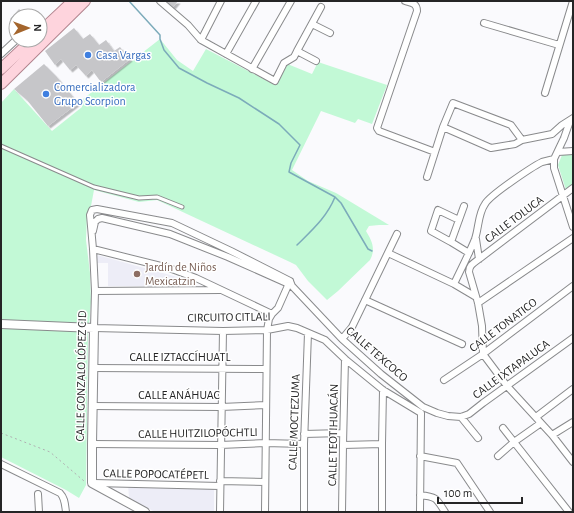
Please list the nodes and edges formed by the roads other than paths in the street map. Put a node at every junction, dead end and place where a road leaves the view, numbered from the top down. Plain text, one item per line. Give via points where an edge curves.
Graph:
1 (84, 1) edge
2 (160, 1) edge
3 (221, 1) edge
4 (256, 1) edge
5 (291, 1) edge
6 (405, 1) edge
7 (573, 1) edge
8 (71, 2) edge
9 (321, 7) dead end
10 (484, 23) dead end
11 (48, 24) edge
12 (312, 24) junction
13 (330, 33) dead end
14 (201, 40) junction
15 (559, 45) junction
16 (23, 48) edge
17 (297, 51) junction
18 (226, 54) junction
19 (316, 61) dead end
20 (1, 69) edge
21 (252, 69) junction
22 (1, 84) edge
23 (545, 93) dead end
24 (571, 120) edge
25 (443, 127) junction
26 (522, 140) junction
27 (1, 146) edge
28 (573, 151) edge
29 (435, 152) junction
30 (558, 152) junction
31 (554, 159) junction
32 (427, 177) dead end
33 (573, 188) edge
34 (562, 196) junction
35 (464, 206) dead end
36 (182, 207) dead end
37 (92, 210) joint
38 (459, 220) junction
39 (573, 227) edge
40 (397, 234) dead end
41 (91, 236) junction
42 (475, 237) junction
43 (573, 238) edge
44 (452, 242) junction
45 (93, 249) junction
46 (388, 253) junction
47 (469, 253) junction
48 (479, 259) junction
49 (290, 284) junction
50 (454, 284) junction
51 (573, 286) edge
52 (95, 290) junction
53 (222, 290) junction
54 (365, 300) junction
55 (477, 300) junction
56 (272, 314) junction
57 (1, 324) edge
58 (94, 328) junction
59 (267, 330) junction
60 (223, 331) junction
61 (308, 333) junction
62 (573, 338) edge
63 (342, 339) junction
64 (462, 344) dead end
65 (483, 354) junction
66 (345, 358) junction
67 (93, 368) junction
68 (222, 368) junction
69 (266, 369) junction
70 (444, 380) dead end
71 (507, 386) junction
72 (573, 389) edge
73 (383, 390) junction
74 (92, 406) junction
75 (266, 406) junction
76 (221, 407) junction
77 (461, 417) junction
78 (536, 417) junction
79 (573, 422) edge
80 (540, 423) junction
81 (503, 428) dead end
82 (343, 433) junction
83 (304, 434) junction
84 (552, 435) junction
85 (478, 438) dead end
86 (514, 442) junction
87 (265, 443) junction
88 (92, 444) junction
89 (304, 444) junction
90 (382, 444) junction
91 (220, 445) junction
92 (343, 445) junction
93 (420, 456) junction
94 (498, 456) dead end
95 (573, 462) edge
96 (1, 464) edge
97 (265, 482) junction
98 (92, 483) junction
99 (220, 484) junction
100 (38, 494) dead end
101 (420, 495) junction
102 (39, 512) edge
103 (66, 512) edge
104 (145, 512) edge
105 (220, 512) edge
106 (265, 512) edge
107 (304, 512) edge
108 (342, 512) edge
109 (382, 512) edge
110 (420, 512) edge
111 (445, 512) edge
112 (490, 512) edge
113 (569, 512) edge

1 - 22 main road
2 - 14 street
3 - 14 street
4 - 18 street
5 - 21 street
6 - 29 street via 415,4 417,11 377,126 379,131
7 - 15 street
8 - 11 main road
9 - 12 street
10 - 15 street
12 - 13 street
12 - 17 street
14 - 18 street
15 - 23 street
16 - 20 main road
17 - 19 street
17 - 21 street via 294,57 284,63 276,81
18 - 21 street
24 - 26 street via 552,134
24 - 30 street
25 - 26 street via 491,148 515,144
25 - 26 street via 453,103 511,125
25 - 29 street
27 - 36 lane via 94,186 139,198 157,197
28 - 30 street
29 - 32 street
30 - 31 street
31 - 34 street
31 - 42 street via 542,162 491,196 481,211
33 - 34 street, CALLE TOLUCA
34 - 39 street
34 - 48 street, CALLE TOLUCA
35 - 38 street
37 - 41 street, CALLE GONZALO LÓPEZ CID
37 - 49 street, CALLE TEXCOCO via 172,223 231,251
38 - 44 street
38 - 44 street via 438,210 431,231
40 - 46 street
41 - 45 street, CALLE GONZALO LÓPEZ CID
41 - 49 street, CALLE TEXCOCO via 95,222 102,218 170,234
42 - 47 street
42 - 48 street
43 - 55 street
44 - 47 street
45 - 52 street, CALLE GONZALO LÓPEZ CID
45 - 53 street via 169,268
46 - 50 street
46 - 54 street
47 - 50 street
48 - 55 street, CALLE TOLUCA via 469,268
49 - 56 street via 278,308
49 - 63 street, CALLE TEXCOCO
50 - 55 street
51 - 65 street, CALLE TONATICO
52 - 53 street
52 - 58 street, CALLE GONZALO LÓPEZ CID
53 - 56 street
54 - 63 street via 352,327
54 - 64 street
55 - 65 street via 482,326
56 - 59 street
57 - 58 street, CIRCUITO CITLALI
58 - 60 street, CIRCUITO CITLALI
58 - 67 street, CALLE GONZALO LÓPEZ CID
59 - 60 street, CIRCUITO CITLALI
59 - 61 street, CIRCUITO CITLALI via 288,326
59 - 69 street
60 - 68 street
61 - 66 street, CIRCUITO CITLALI via 325,340
61 - 83 street, CALLE MOCTEZUMA
62 - 71 street, CALLE IXTAPALUCA
63 - 77 street, CALLE TEXCOCO via 423,407 448,416
65 - 70 street, CALLE TONATICO
65 - 71 street
66 - 73 street, CIRCUITO CITLALI
66 - 82 street, CALLE TEOTIHUACÁN
67 - 68 street, CALLE IZTACCÍHUATL
67 - 74 street, CALLE GONZALO LÓPEZ CID
68 - 69 street, CALLE IZTACCÍHUATL
68 - 76 street
69 - 75 street
71 - 77 street, CALLE IXTAPALUCA via 470,414
71 - 78 street
72 - 78 street
73 - 90 street
73 - 93 street, CIRCUITO CITLALI via 421,413
74 - 76 street, CALLE ANÁHUAC
74 - 88 street, CALLE GONZALO LÓPEZ CID
75 - 76 street, CALLE ANÁHUAC
75 - 87 street
76 - 91 street
77 - 85 street
78 - 80 street
79 - 84 street
80 - 84 street
80 - 86 street
81 - 86 street
82 - 83 street
82 - 92 street, CALLE TEOTIHUACÁN
83 - 89 street, CALLE MOCTEZUMA
84 - 95 street
86 - 94 street
86 - 113 street
87 - 89 street, CALLE HUITZILOPÓCHTLI
87 - 91 street, CALLE HUITZILOPÓCHTLI
87 - 97 street
88 - 91 street, CALLE HUITZILOPÓCHTLI
88 - 98 street, CALLE GONZALO LÓPEZ CID
89 - 107 street, CALLE MOCTEZUMA
90 - 92 street
90 - 109 street
91 - 99 street
92 - 108 street, CALLE TEOTIHUACÁN
93 - 101 street, CIRCUITO CITLALI
93 - 112 street via 457,462
96 - 103 street via 60,493 65,502
97 - 99 street, CALLE POPOCATÉPETL
97 - 106 street
98 - 99 street, CALLE POPOCATÉPETL
98 - 104 street
99 - 105 street
100 - 102 street
101 - 110 street, CIRCUITO CITLALI
101 - 111 street via 437,500

